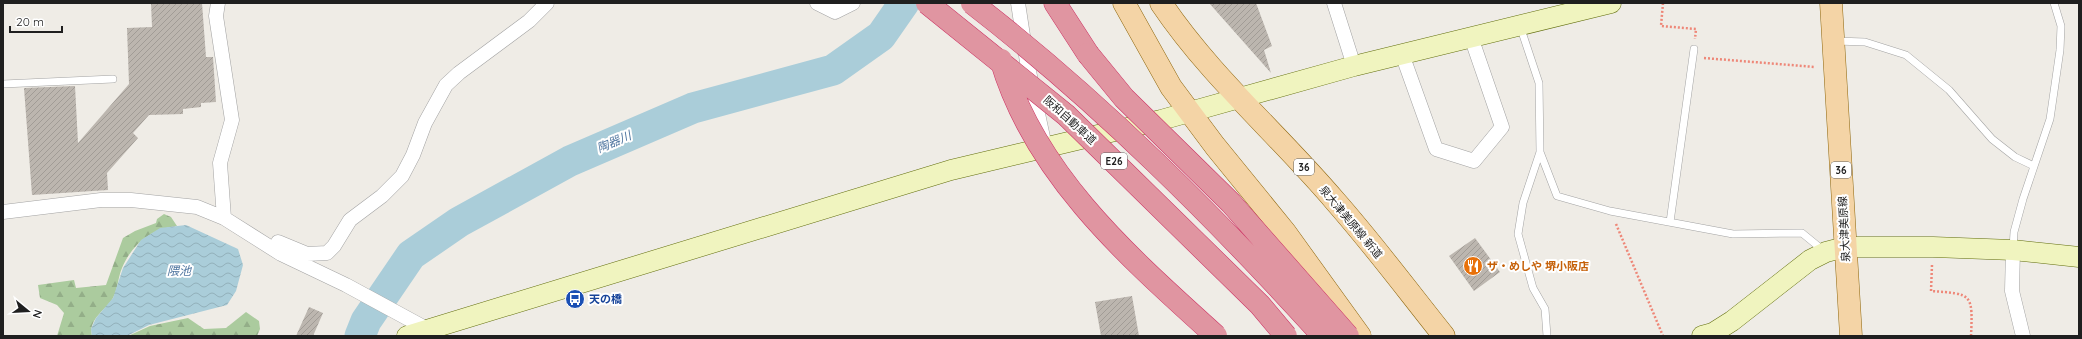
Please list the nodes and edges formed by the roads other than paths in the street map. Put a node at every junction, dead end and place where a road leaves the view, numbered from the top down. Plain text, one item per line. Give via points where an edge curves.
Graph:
1 (218, 3) edge
2 (547, 3) edge
3 (817, 3) edge
4 (853, 3) edge
5 (927, 3) edge
6 (972, 3) edge
7 (990, 3) edge
8 (1018, 3) edge
9 (1055, 3) edge
10 (1124, 3) edge
11 (1161, 3) edge
12 (1334, 3) edge
13 (1611, 3) edge
14 (1831, 3) edge
15 (2054, 3) edge
16 (1520, 24) junction
17 (1471, 37) junction
18 (1834, 41) junction
19 (1694, 49) road end
20 (1402, 54) junction
21 (1354, 66) junction
22 (113, 79) dead end
23 (3, 84) edge
24 (1238, 97) junction
25 (1189, 112) junction
26 (1046, 149) junction
27 (1540, 152) junction
28 (2034, 166) junction
29 (3, 212) edge
30 (224, 218) junction
31 (1670, 222) junction
32 (252, 235) junction
33 (1835, 250) junction
34 (2013, 250) junction
35 (2079, 257) edge
36 (434, 333) edge
37 (407, 336) edge
38 (1216, 336) edge
39 (1286, 336) edge
40 (1323, 336) edge
41 (1348, 336) edge
42 (1360, 336) edge
43 (1444, 336) edge
44 (1548, 336) edge
45 (1702, 336) edge
46 (1852, 336) edge
47 (2023, 336) edge

1 - 30 street via 216,16 232,120 220,163
2 - 32 street via 529,21 459,73 446,86 425,123 402,176 382,196 350,220 327,253 307,254 264,235
3 - 4 street via 835,12
5 - 39 highway, 阪和自動車道 / E26, bridge via 1066,115 1260,304
6 - 40 highway, E26, bridge via 1088,98 1266,273
7 - 38 highway, bridge via 997,45 1010,89 1026,124 1050,163 1111,237
8 - 26 street via 1027,62
9 - 41 highway, bridge via 1088,54 1124,98 1231,203
10 - 25 main road via 1170,87
11 - 24 main road, 泉大津美原線 新道 / 36
12 - 21 street
13 - 16 street
14 - 18 main road, 泉大津美原線 / 36
15 - 28 lane via 2061,26 2060,50 2050,119
16 - 17 street
16 - 27 lane via 1539,83
17 - 20 street
17 - 20 street via 1502,127 1474,161 1436,149
18 - 28 lane via 1865,42 1906,55 1949,90 1992,139 2015,157
18 - 33 main road, 泉大津美原線 / 36
19 - 31 lane
20 - 21 street
21 - 24 street
22 - 23 lane
24 - 25 street
24 - 43 main road, 泉大津美原線 新道 / 36 via 1335,201
25 - 26 street
25 - 42 main road via 1285,232
26 - 36 street via 951,170
27 - 31 lane via 1558,196 1610,211
27 - 44 lane via 1523,203 1518,234 1533,288 1545,309
28 - 34 lane via 2014,232
29 - 30 street via 101,200 131,200 197,207
30 - 32 street
31 - 33 lane via 1733,234 1802,233
32 - 36 street via 281,254 346,285
33 - 34 street via 1933,247
33 - 45 street via 1810,260 1732,321 1713,333
33 - 46 main road, 泉大津美原線 / 36
34 - 35 street
34 - 47 street via 2012,291
36 - 37 street

